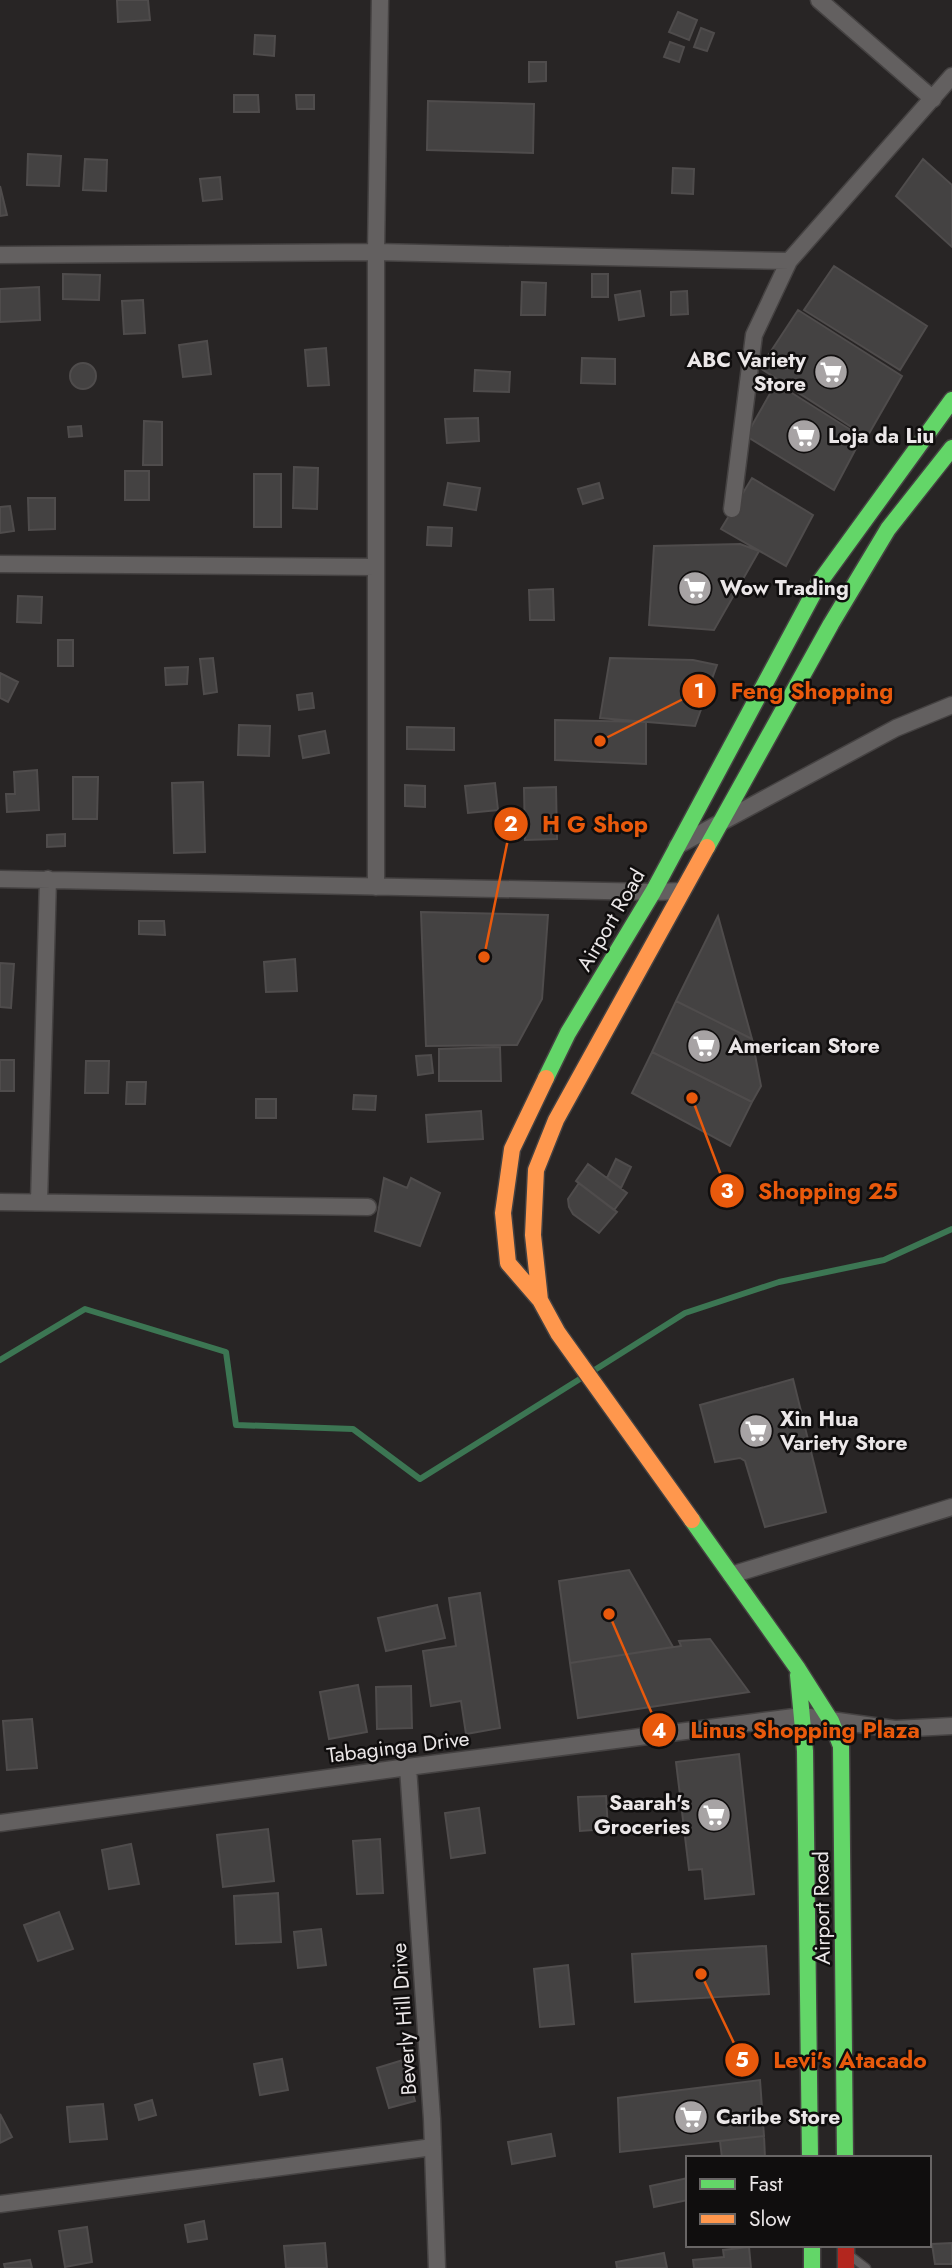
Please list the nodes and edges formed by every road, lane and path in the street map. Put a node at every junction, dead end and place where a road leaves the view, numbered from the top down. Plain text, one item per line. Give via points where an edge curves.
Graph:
1 (380, 0) edge
2 (819, 0) edge
3 (952, 76) edge
4 (933, 99) junction
5 (376, 252) junction
6 (0, 255) edge
7 (789, 261) junction
8 (952, 400) edge
9 (952, 448) edge
10 (732, 509) dead end
11 (0, 564) edge
12 (376, 567) junction
13 (952, 705) edge
14 (721, 822) junction
15 (675, 847) junction
16 (0, 879) edge
17 (48, 879) junction
18 (376, 887) junction
19 (682, 891) junction
20 (653, 892) junction
21 (0, 1202) edge
22 (40, 1202) junction
23 (368, 1207) dead end
24 (540, 1300) junction
25 (952, 1507) edge
26 (731, 1575) junction
27 (798, 1669) junction
28 (802, 1716) junction
29 (831, 1721) junction
30 (952, 1726) edge
31 (408, 1766) junction
32 (0, 1823) edge
33 (432, 2147) junction
34 (810, 2156) edge
35 (845, 2156) edge
36 (0, 2204) edge
37 (812, 2247) edge
38 (846, 2255) edge
39 (437, 2268) edge
40 (812, 2268) edge
41 (866, 2268) edge

1 - 5 street
2 - 4 street
3 - 4 street
4 - 7 street
5 - 6 street
5 - 7 street
5 - 12 street
7 - 10 street via 754,335
8 - 15 street, Airport Road via 819,583
9 - 14 street, Airport Road via 888,529
11 - 12 street
12 - 18 street
13 - 14 street via 896,728
14 - 15 street
14 - 19 street, Airport Road
15 - 20 street, Airport Road
16 - 17 street
17 - 18 street
17 - 22 street
18 - 20 street
19 - 20 street
19 - 24 street, Airport Road via 556,1120 536,1170 533,1235
20 - 24 street, Airport Road via 568,1033 512,1149 503,1213 508,1263
21 - 22 street
22 - 23 street
24 - 26 street, Airport Road via 558,1334
25 - 26 street
26 - 27 street, Airport Road
27 - 28 street, Airport Road
27 - 29 street, Airport Road
28 - 29 street, Tabaginga Drive
28 - 31 street, Tabaginga Drive
28 - 34 street, Airport Road
29 - 30 street, Tabaginga Drive via 895,1729
29 - 35 street, Airport Road via 841,1746
31 - 32 street, Tabaginga Drive
31 - 33 street, Beverly Hill Drive
33 - 36 street
33 - 39 street, Beverly Hill Drive
37 - 40 street
38 - 41 lane

